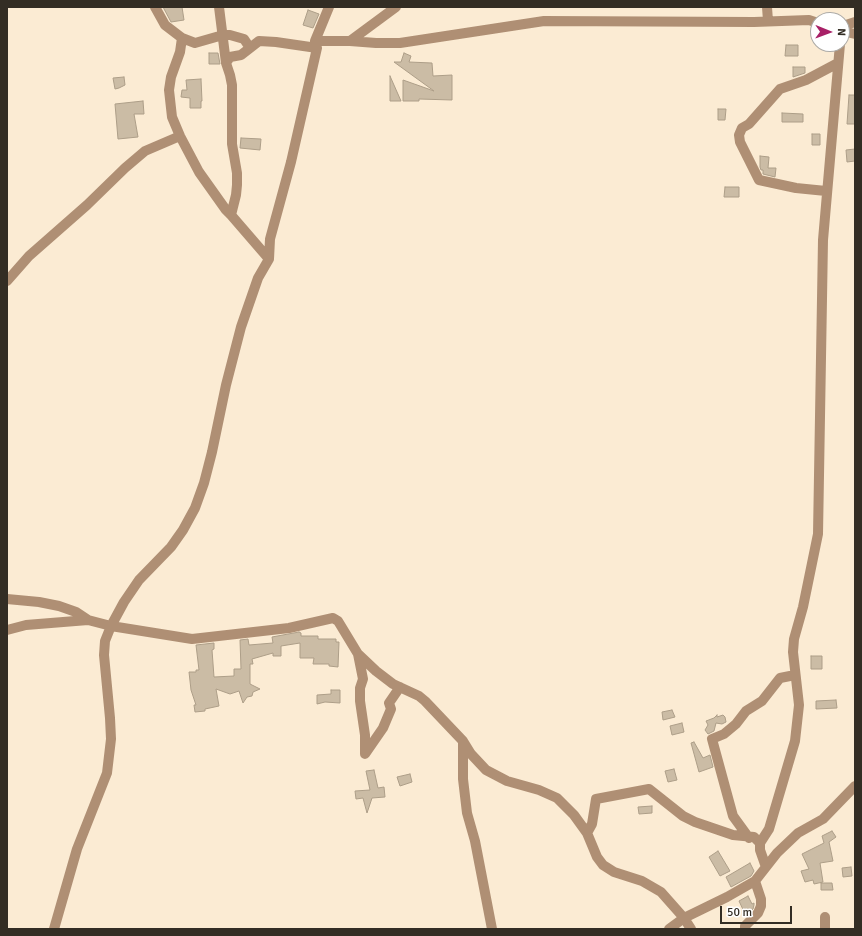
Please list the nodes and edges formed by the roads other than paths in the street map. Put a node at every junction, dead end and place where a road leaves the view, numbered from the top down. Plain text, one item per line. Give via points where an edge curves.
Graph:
1 (155, 7) edge
2 (219, 7) edge
3 (329, 7) edge
4 (396, 7) edge
5 (768, 7) edge
6 (810, 20) edge
7 (768, 21) junction
8 (223, 35) junction
9 (182, 38) junction
10 (350, 41) junction
11 (316, 45) junction
12 (250, 48) junction
13 (839, 52) edge
14 (226, 63) junction
15 (838, 63) junction
16 (180, 136) junction
17 (826, 191) junction
18 (231, 215) junction
19 (269, 259) junction
20 (7, 281) edge
21 (7, 599) edge
22 (88, 620) junction
23 (111, 626) junction
24 (7, 630) edge
25 (358, 654) junction
26 (795, 675) junction
27 (400, 687) junction
28 (463, 741) junction
29 (855, 786) edge
30 (587, 833) junction
31 (749, 838) junction
32 (760, 843) junction
33 (766, 867) junction
34 (755, 881) junction
35 (825, 917) dead end
36 (684, 918) junction
37 (54, 929) edge
38 (492, 929) edge
39 (670, 929) edge
40 (691, 929) edge
41 (745, 929) edge
42 (825, 929) edge

1 - 9 street via 165,25
2 - 8 street
3 - 11 street
4 - 10 street
5 - 7 street
6 - 7 street
7 - 10 street via 544,21 400,43
8 - 9 street via 195,43
8 - 12 street via 241,37
8 - 14 street
9 - 16 street via 169,90 172,117
10 - 11 street
11 - 12 street via 263,40
11 - 19 street via 291,162 270,239
12 - 14 street via 230,57
13 - 15 street
14 - 18 street via 232,85 232,144 237,173 236,195
15 - 17 street
15 - 17 street via 806,80 780,89 742,128 739,135 759,180
16 - 18 street via 199,172
16 - 20 street via 145,151 124,168 87,205 29,256
17 - 26 street via 818,534 794,639
18 - 19 street
19 - 23 street via 258,278 241,327 204,483 195,508 171,547 139,580
21 - 22 street via 39,602 69,609
22 - 23 street
22 - 24 street via 26,625
23 - 25 street via 192,639 289,628 333,618 338,621
23 - 37 street via 105,641 104,655 111,739 107,773 76,849
25 - 27 street via 376,671
25 - 27 street via 363,679 360,701 365,754 383,728 391,709 389,703
26 - 31 street via 780,678 762,701 746,711 724,734 712,739 733,816
26 - 32 street via 799,705 795,741 770,830
27 - 28 street via 426,701
28 - 30 street via 486,770 507,782 539,790 557,798
28 - 38 street via 463,779 467,813
29 - 33 street via 823,819 798,833
30 - 31 street via 592,824 596,799 649,789 683,816 695,822
30 - 36 street via 603,865 655,888
31 - 32 street via 754,837
32 - 33 street
33 - 34 street
34 - 36 street
34 - 41 street via 761,906
35 - 42 street
36 - 39 street
36 - 40 street

